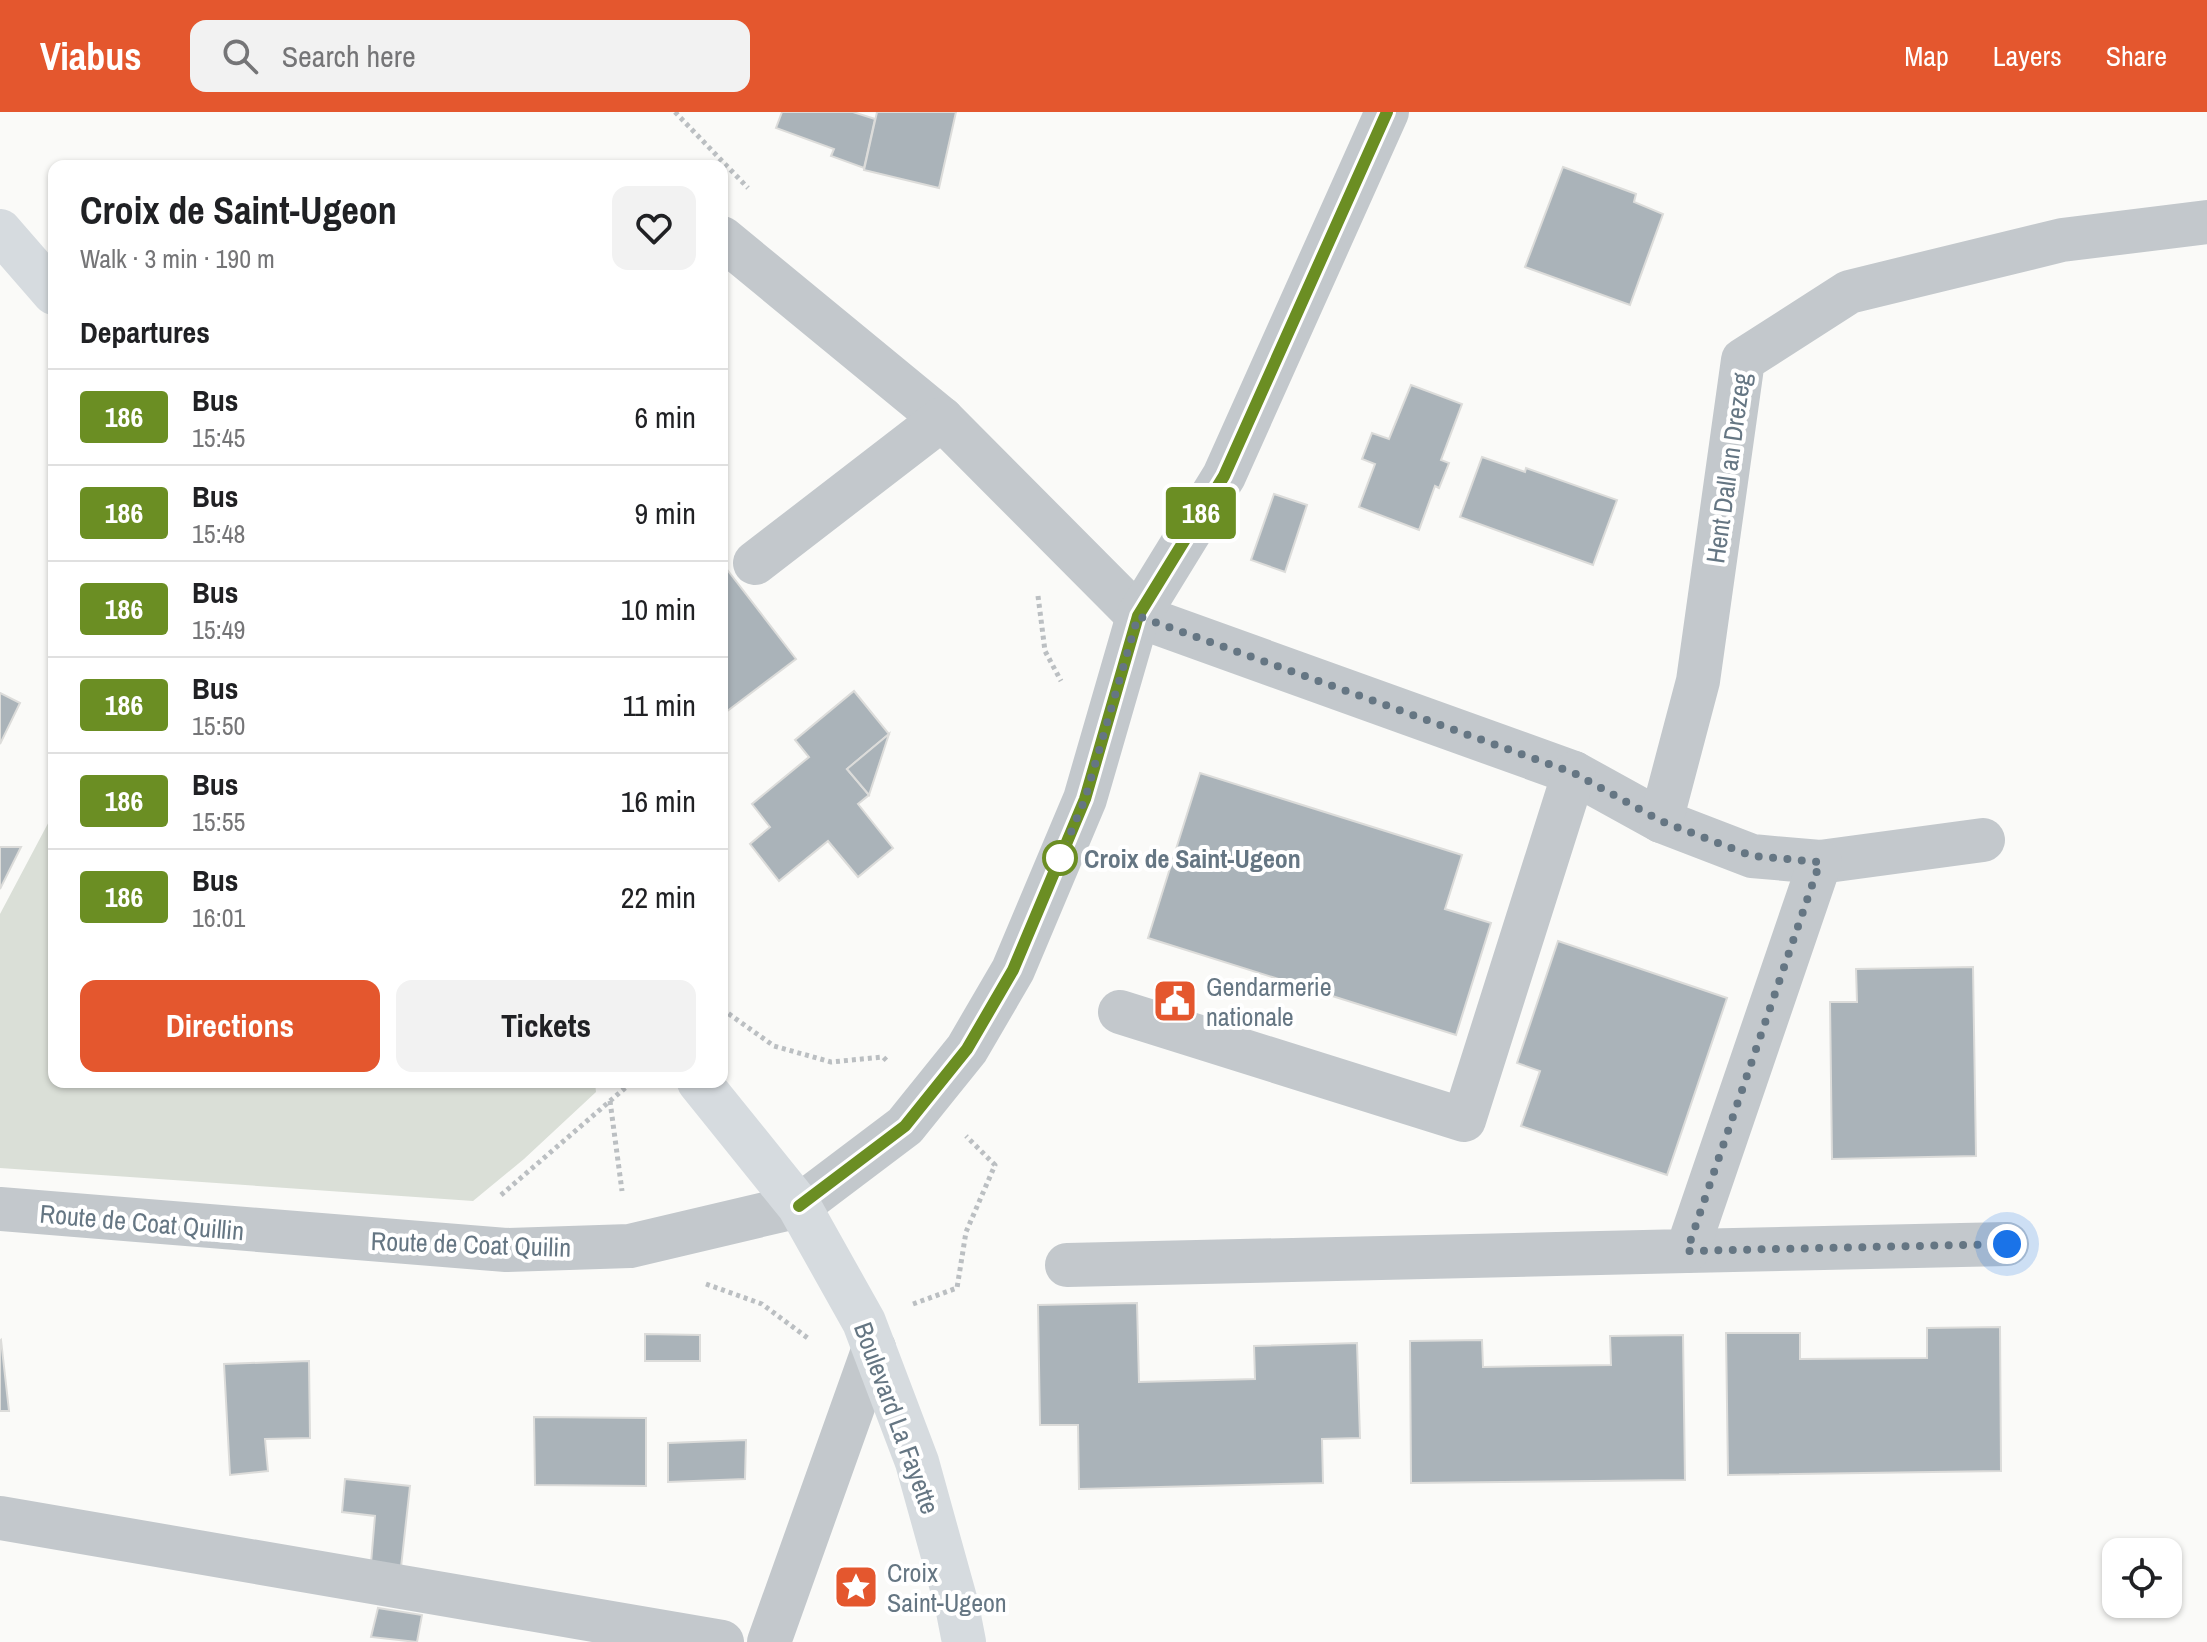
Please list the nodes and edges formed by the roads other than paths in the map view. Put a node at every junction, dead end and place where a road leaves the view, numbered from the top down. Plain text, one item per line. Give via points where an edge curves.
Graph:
1 (1387, 112) edge
2 (2207, 222) edge
3 (0, 231) edge
4 (728, 243) edge
5 (48, 286) edge
6 (942, 419) junction
7 (755, 563) dead end
8 (1138, 616) junction
9 (1574, 773) junction
10 (1661, 821) junction
11 (1983, 840) dead end
12 (1820, 862) junction
13 (1120, 1012) dead end
14 (704, 1088) edge
15 (799, 1206) junction
16 (0, 1209) edge
17 (284, 1234) joint
18 (2007, 1244) dead end
19 (1687, 1251) junction
20 (1067, 1265) dead end
21 (874, 1348) junction
22 (0, 1518) edge
23 (722, 1642) edge
24 (769, 1642) edge
25 (964, 1642) edge

1 - 8 street via 1224,476
2 - 10 street, Hent Dall an Drezeg via 2062,240 1849,292 1743,360 1698,681
3 - 5 main road
4 - 6 street
6 - 7 street
6 - 8 street
8 - 9 street
8 - 15 street via 1085,799 1005,983 967,1049 905,1126
9 - 10 street
9 - 13 street via 1464,1120
10 - 12 street via 1752,856
11 - 12 street
12 - 19 street
14 - 15 main road, Boulevard La Fayette
15 - 17 street, Route de Coat Quilin via 630,1246 506,1250
15 - 21 main road, Boulevard La Fayette
16 - 17 street, Route de Coat Quillin
18 - 19 street
19 - 20 street
21 - 24 street
21 - 25 main road, Boulevard La Fayette via 917,1462
22 - 23 street

